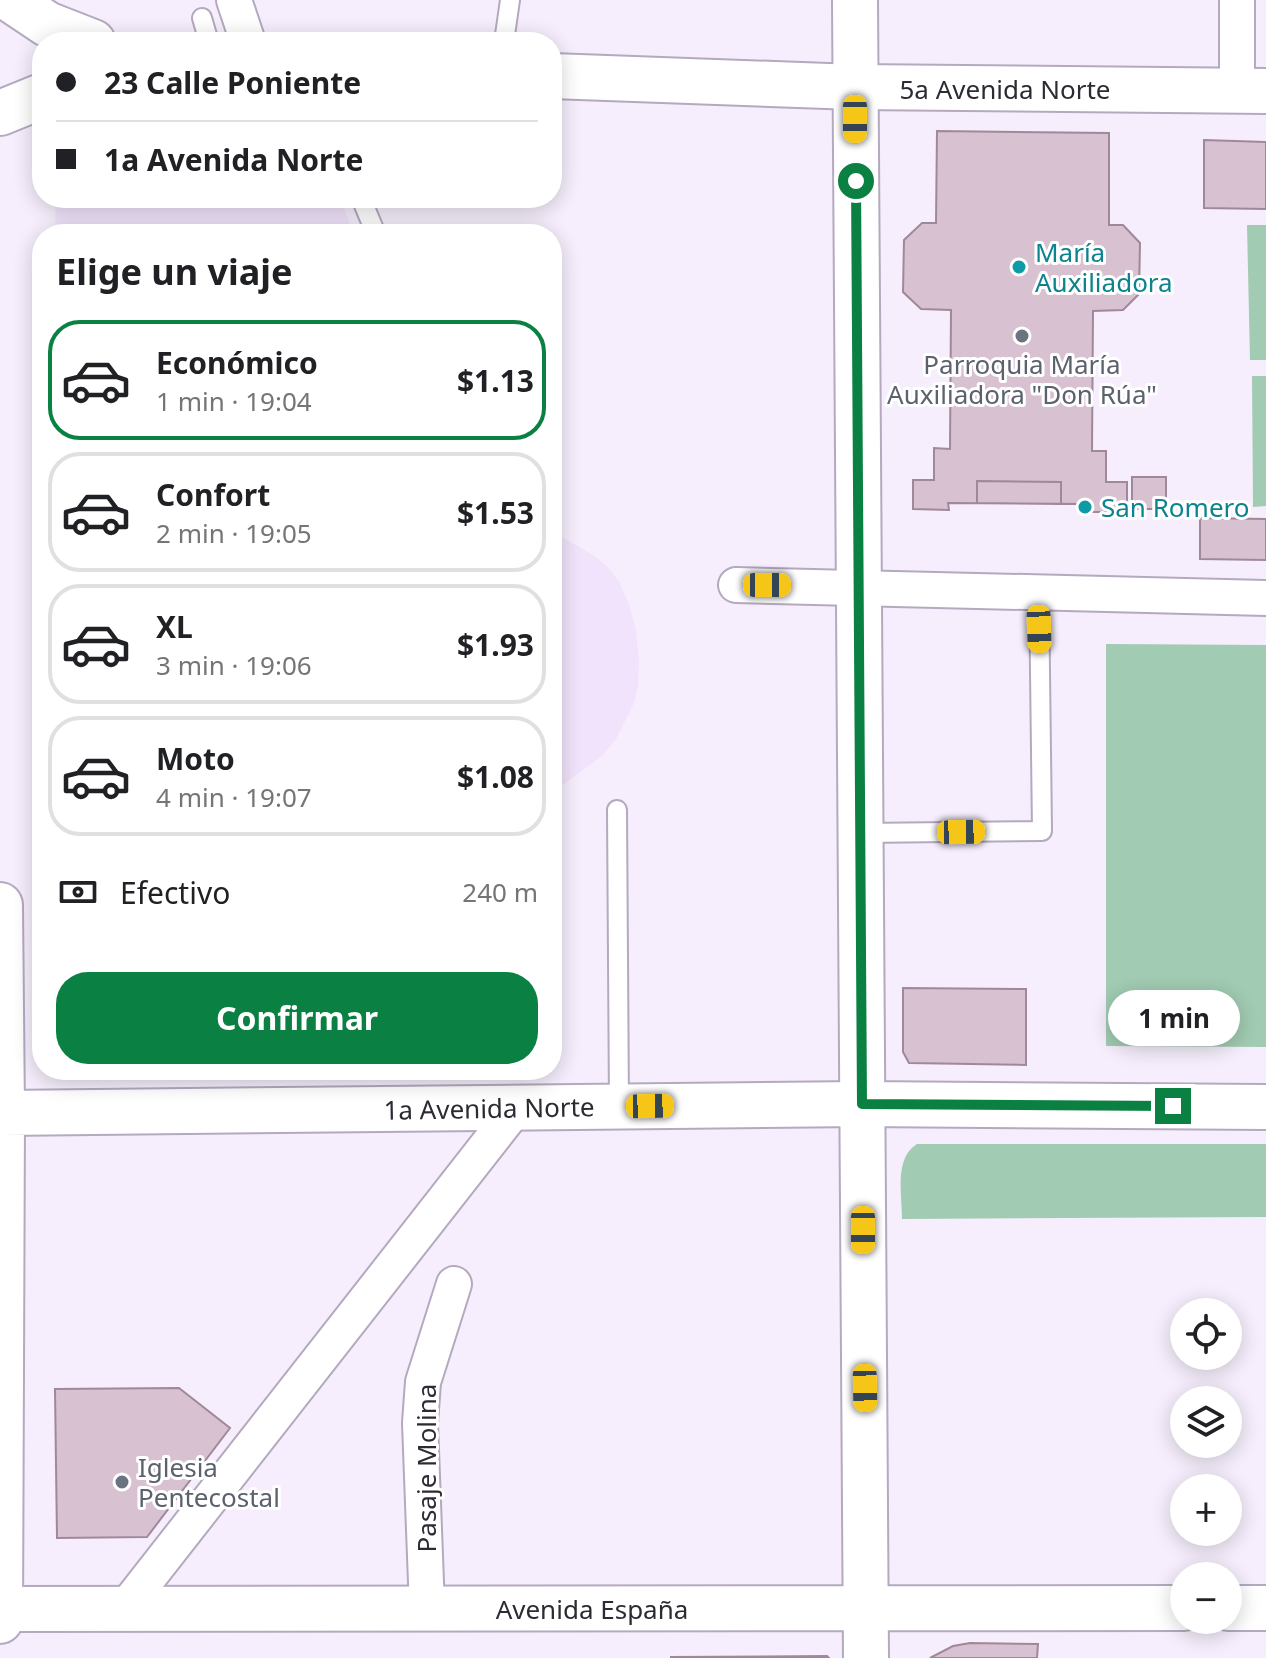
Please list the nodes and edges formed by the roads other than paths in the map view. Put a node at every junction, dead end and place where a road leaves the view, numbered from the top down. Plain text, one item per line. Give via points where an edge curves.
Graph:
1 (11, 0) edge
2 (234, 0) edge
3 (510, 0) edge
4 (855, 0) edge
5 (1237, 0) edge
6 (202, 18) dead end
7 (67, 32) edge
8 (206, 32) edge
9 (245, 32) edge
10 (505, 32) edge
11 (562, 76) edge
12 (855, 87) junction
13 (1252, 91) edge
14 (32, 100) edge
15 (0, 113) edge
16 (736, 585) dead end
17 (859, 586) junction
18 (1039, 591) junction
19 (1266, 598) edge
20 (617, 810) dead end
21 (861, 833) junction
22 (0, 905) edge
23 (862, 1104) junction
24 (619, 1106) junction
25 (517, 1107) junction
26 (1266, 1107) edge
27 (1, 1113) edge
28 (454, 1284) dead end
29 (1170, 1608) edge
30 (1242, 1608) edge
31 (1266, 1608) edge
32 (0, 1609) edge
33 (124, 1609) junction
34 (427, 1609) junction
35 (866, 1609) junction
36 (0, 1621) edge
37 (866, 1658) edge

1 - 7 street
2 - 9 street
3 - 10 lane
4 - 12 street
5 - 13 street
6 - 8 lane
11 - 12 street, 5a Avenida Norte
12 - 13 street, 5a Avenida Norte
12 - 17 street
14 - 15 street
16 - 17 street
17 - 18 street
17 - 21 street
18 - 19 street
18 - 21 lane via 1042,831
20 - 24 lane
21 - 23 street
22 - 27 street
23 - 24 street, 1a Avenida Norte
23 - 26 street, 1a Avenida Norte
23 - 35 street
24 - 25 street, 1a Avenida Norte
25 - 27 street, 1a Avenida Norte
25 - 33 street
27 - 32 street
28 - 34 street, Pasaje Molina via 423,1382
29 - 35 street, Avenida España
30 - 31 street
32 - 33 street, Avenida España
32 - 36 street
33 - 34 street, Avenida España
34 - 35 street, Avenida España
35 - 37 street

